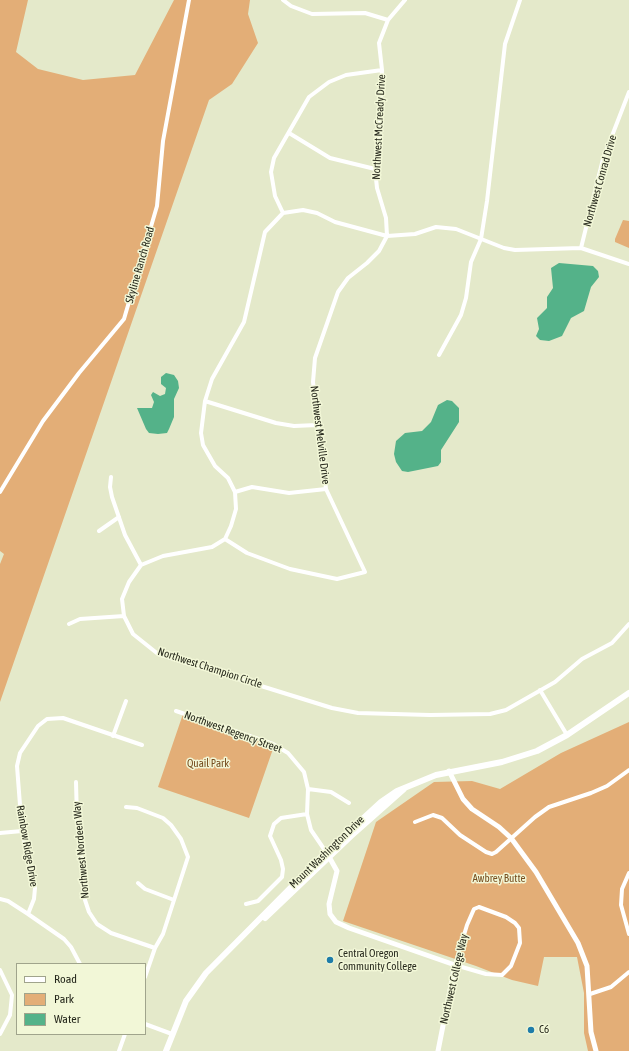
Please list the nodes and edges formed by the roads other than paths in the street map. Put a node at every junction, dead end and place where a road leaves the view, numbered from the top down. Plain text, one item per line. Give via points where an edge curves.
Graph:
1 (188, 0) edge
2 (283, 0) edge
3 (405, 0) edge
4 (520, 0) edge
5 (388, 20) junction
6 (382, 70) junction
7 (629, 92) edge
8 (289, 133) junction
9 (375, 169) junction
10 (283, 212) junction
11 (387, 236) junction
12 (481, 239) junction
13 (581, 248) junction
14 (629, 264) edge
15 (439, 355) dead end
16 (205, 401) junction
17 (317, 425) junction
18 (111, 477) dead end
19 (326, 489) junction
20 (0, 492) edge
21 (235, 492) junction
22 (120, 517) junction
23 (99, 531) dead end
24 (225, 539) junction
25 (141, 565) junction
26 (124, 616) junction
27 (69, 624) dead end
28 (629, 624) edge
29 (540, 690) junction
30 (629, 693) edge
31 (126, 701) dead end
32 (176, 711) dead end
33 (567, 735) junction
34 (113, 736) junction
35 (142, 745) dead end
36 (629, 770) edge
37 (449, 771) junction
38 (76, 782) dead end
39 (308, 789) junction
40 (349, 803) dead end
41 (126, 807) dead end
42 (307, 814) junction
43 (415, 822) dead end
44 (22, 831) junction
45 (0, 833) edge
46 (511, 838) junction
47 (328, 854) junction
48 (629, 873) edge
49 (138, 883) dead end
50 (0, 898) edge
51 (174, 900) junction
52 (246, 904) dead end
53 (28, 914) junction
54 (629, 934) edge
55 (155, 948) junction
56 (79, 963) edge
57 (455, 965) junction
58 (0, 970) edge
59 (629, 972) edge
60 (146, 974) edge
61 (590, 994) junction
62 (146, 1024) edge
63 (0, 1034) edge
64 (172, 1034) junction
65 (125, 1035) edge
66 (119, 1051) edge
67 (166, 1051) edge
68 (438, 1051) edge
69 (596, 1051) edge

1 - 20 street, Skyline Ranch Road via 163,141 157,206 124,319 79,372 43,421
2 - 5 street via 312,14 365,13
3 - 5 street, Northwest McCready Drive
4 - 12 street via 505,44
5 - 6 street, Northwest McCready Drive via 380,43
6 - 8 street via 346,75 318,88
6 - 9 street, Northwest McCready Drive via 379,153
7 - 13 street, Northwest Conrad Drive via 604,160
8 - 9 street via 330,158
8 - 10 street via 274,158 271,172 275,196
9 - 11 street, Northwest McCready Drive via 377,188 386,218
10 - 11 street via 303,210 317,213 335,222
10 - 16 street via 265,232 244,322 212,379
11 - 12 street via 415,234 436,227 456,229
11 - 17 street, Northwest Melville Drive via 379,251 348,278 338,292 315,358 312,382
12 - 13 street via 515,250
12 - 15 street via 471,262 461,315
13 - 14 street
16 - 17 street via 294,426
16 - 21 street via 201,433 203,446 215,466 228,478
17 - 19 street, Northwest Melville Drive
18 - 22 street via 110,487
19 - 21 street via 288,493 252,487
19 - 24 street, Northwest Melville Drive via 365,572 337,579 290,569 247,553
21 - 24 street via 236,509
22 - 23 street
22 - 25 street via 125,535
24 - 25 street via 212,547 163,556
25 - 26 street, Northwest Champion Circle via 129,582 122,599
26 - 27 street via 80,619
26 - 29 street, Northwest Champion Circle via 133,634 158,654 344,711 430,715 490,714 506,710
28 - 29 street, Northwest Champion Circle via 612,642 582,659 555,682
29 - 33 street
30 - 33 main road, Mount Washington Drive
31 - 34 street
32 - 39 street, Northwest Regency Street via 273,744 288,752 304,772
33 - 37 main road, Mount Washington Drive via 524,756
34 - 35 street, Rainbow Ridge Drive
34 - 44 street, Rainbow Ridge Drive via 63,718 47,718 38,726 20,753 16,766
36 - 46 street via 607,786 549,806
37 - 46 street via 463,799 472,809
37 - 47 main road, Mount Washington Drive via 418,781 404,789
38 - 55 street, Northwest Nordeen Way via 82,882 84,900 89,912 97,924 111,933
39 - 40 street via 331,792
39 - 42 street, Northwest Regency Street
41 - 51 street via 137,808 163,818 180,839 188,857
42 - 47 street, Northwest Regency Street via 311,830
42 - 52 street via 281,818 274,824 270,836 281,860 282,878 258,901
43 - 46 street via 433,815 442,818 460,835 492,854
44 - 45 street
44 - 53 street, Rainbow Ridge Drive via 35,888
46 - 61 street via 536,872 578,942 587,966
47 - 57 street, Northwest Regency Street via 336,870 328,908 336,922
47 - 64 main road, Mount Washington Drive via 200,980 186,1001
48 - 54 street via 622,889 621,905
49 - 51 street via 145,889
50 - 53 street
51 - 55 street via 163,934
53 - 56 street via 64,939
55 - 60 street
57 - 57 street, Northwest College Way via 486,974 502,975 511,966 520,943 521,935 515,922 506,916 479,907 474,909
57 - 68 street, Northwest College Way
58 - 63 street via 12,995 10,1015
59 - 61 street via 610,987
61 - 69 street via 591,1032
62 - 64 street
64 - 67 main road, Mount Washington Drive
65 - 66 street

